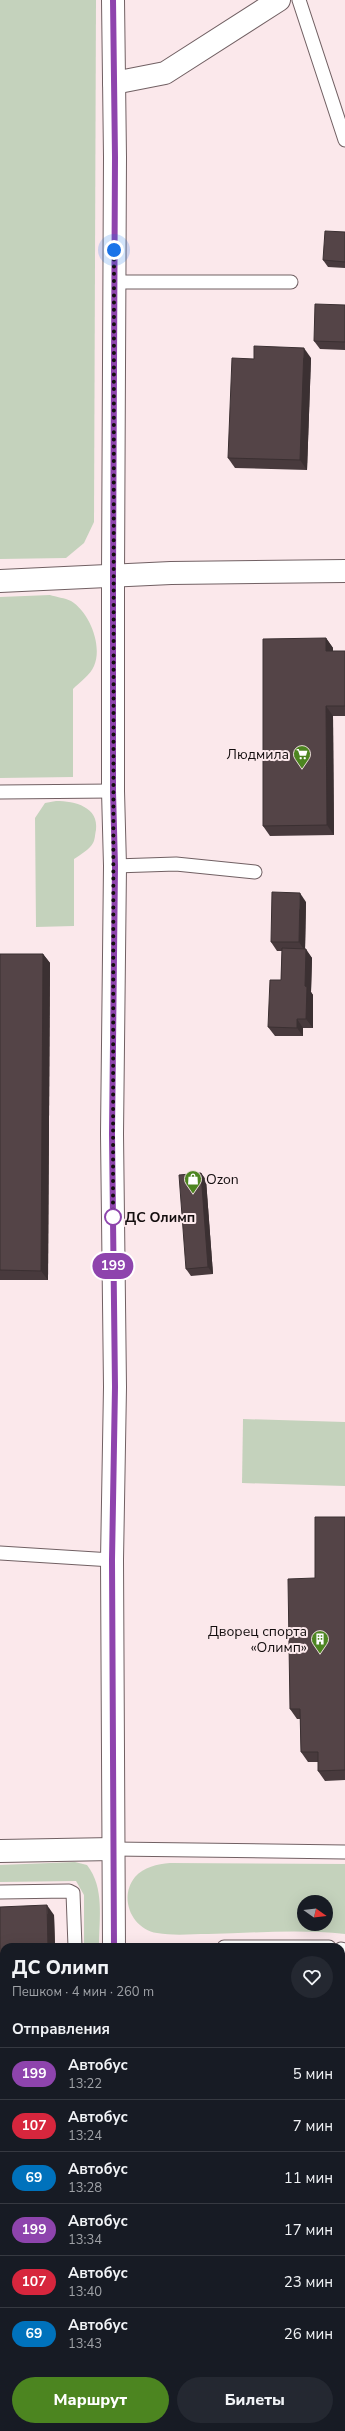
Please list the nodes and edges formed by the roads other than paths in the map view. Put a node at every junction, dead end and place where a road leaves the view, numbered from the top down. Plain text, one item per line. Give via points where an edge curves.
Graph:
1 (113, 0) edge
2 (279, 0) edge
3 (299, 0) edge
4 (114, 84) junction
5 (345, 140) edge
6 (115, 282) junction
7 (291, 282) dead end
8 (345, 571) edge
9 (113, 576) junction
10 (0, 581) edge
11 (113, 791) junction
12 (0, 792) edge
13 (115, 866) junction
14 (255, 872) dead end
15 (0, 1553) edge
16 (112, 1560) junction
17 (114, 1849) junction
18 (0, 1851) edge
19 (345, 1852) edge
20 (0, 1892) edge
21 (75, 1943) edge
22 (114, 1943) edge

1 - 4 street
2 - 4 street via 165,73
3 - 5 lane
4 - 6 street
6 - 7 lane
6 - 9 street
8 - 9 street
9 - 10 street
9 - 11 street
11 - 12 lane
11 - 13 street
13 - 14 lane via 176,864
13 - 16 street via 112,1134 115,1387
15 - 16 lane
16 - 17 street
17 - 18 street
17 - 19 lane
17 - 22 street
20 - 21 lane via 73,1893

